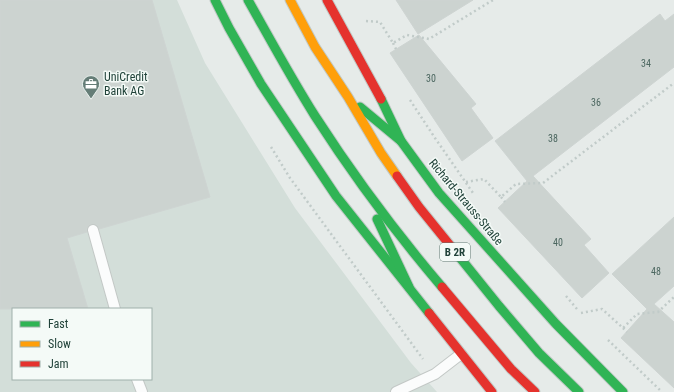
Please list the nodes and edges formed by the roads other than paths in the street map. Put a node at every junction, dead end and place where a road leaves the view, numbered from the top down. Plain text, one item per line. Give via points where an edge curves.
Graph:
1 (215, 0) edge
2 (248, 0) edge
3 (290, 0) edge
4 (327, 0) edge
5 (348, 97) junction
6 (401, 141) junction
7 (359, 180) junction
8 (93, 230) dead end
9 (409, 288) junction
10 (115, 308) edge
11 (461, 354) junction
12 (136, 380) edge
13 (136, 380) edge
14 (137, 392) edge
15 (142, 392) edge
16 (396, 392) edge
17 (492, 392) edge
18 (535, 392) edge
19 (579, 392) edge
20 (623, 392) edge

1 - 9 main road via 293,133 336,196
2 - 7 main road, B 2R via 286,70
3 - 5 main road, B 2R via 315,47
4 - 6 main road, Richard-Strauss-Straße via 375,86
5 - 6 main road
5 - 19 main road, B 2R via 381,153 419,207 539,353
6 - 20 main road, Richard-Strauss-Straße via 439,193 556,324
7 - 9 main road
7 - 18 main road, B 2R via 431,274 511,369
8 - 10 lane
9 - 11 main road
11 - 16 lane via 434,374
11 - 17 main road
12 - 14 lane
13 - 15 lane

